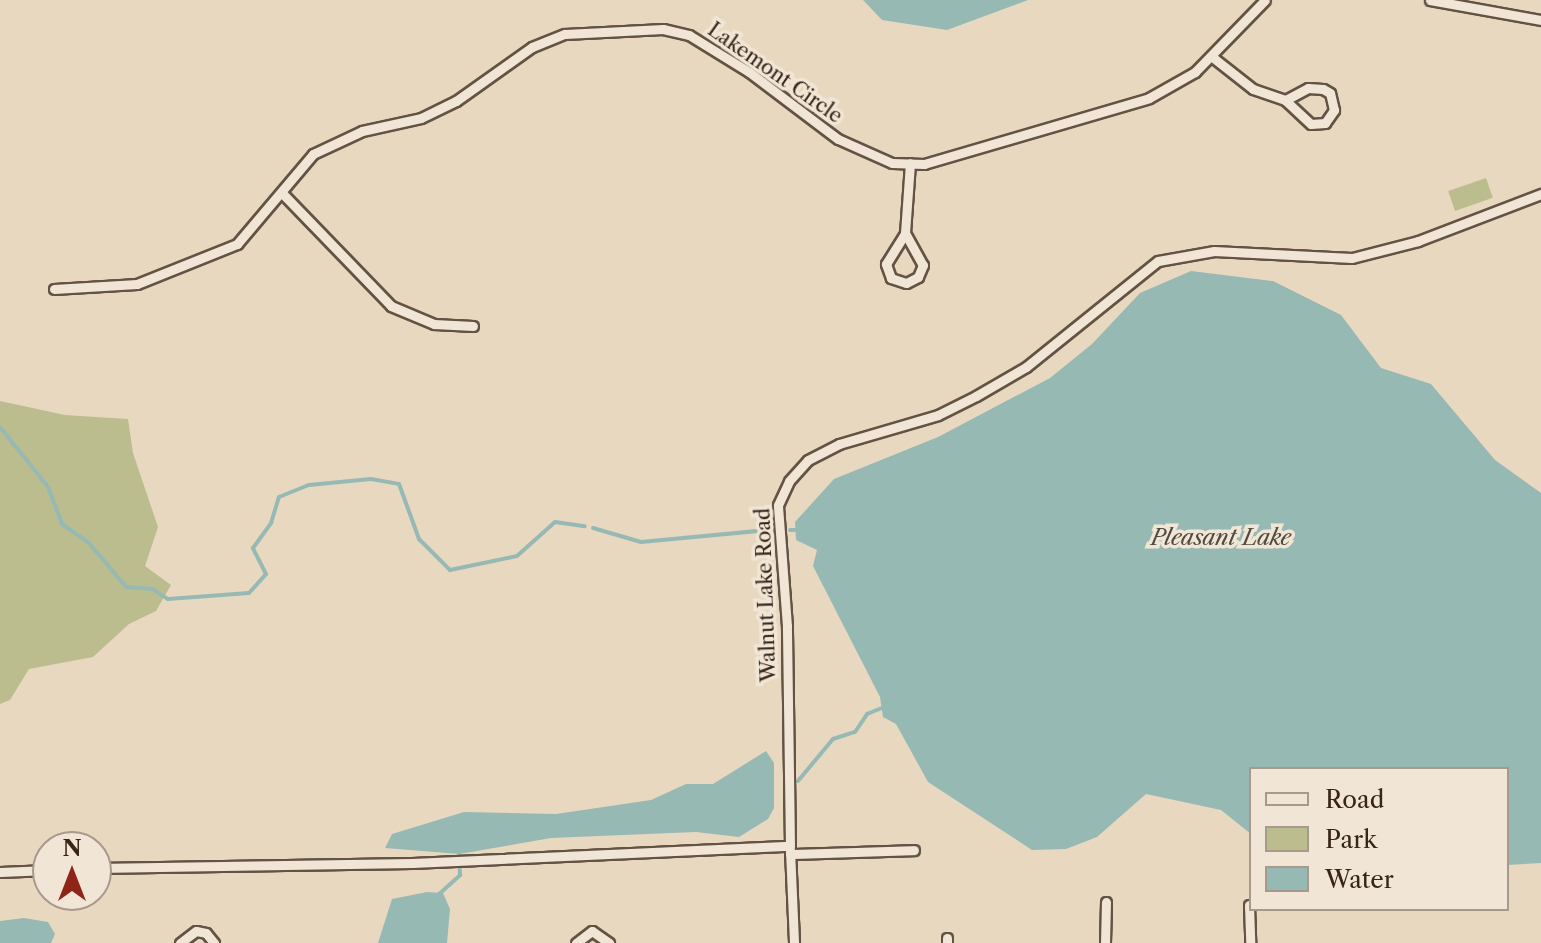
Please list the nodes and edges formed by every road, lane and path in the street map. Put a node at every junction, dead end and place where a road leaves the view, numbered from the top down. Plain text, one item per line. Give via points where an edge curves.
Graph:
1 (1265, 0) edge
2 (1430, 0) edge
3 (1494, 5) edge
4 (1541, 20) edge
5 (1211, 56) junction
6 (1285, 100) junction
7 (910, 163) junction
8 (282, 193) junction
9 (1541, 194) edge
10 (905, 233) junction
11 (54, 289) dead end
12 (473, 326) dead end
13 (790, 850) junction
14 (914, 850) dead end
15 (112, 868) edge
16 (32, 871) edge
17 (0, 872) edge
18 (1106, 902) dead end
19 (1249, 911) edge
20 (180, 943) edge
21 (214, 943) edge
22 (576, 943) edge
23 (609, 943) edge
24 (794, 943) edge
25 (1105, 943) edge
26 (1250, 943) edge

1 - 5 street, Lakemont Circle
2 - 3 street
3 - 4 street
5 - 6 street via 1253,89
5 - 7 street, Lakemont Circle via 1149,98 971,153
6 - 6 street via 1311,124 1325,123 1334,110 1330,93 1323,89 1308,88
7 - 8 street, Lakemont Circle via 867,155 838,139 749,72 689,35 663,29 601,30 565,34 532,47 456,101 421,118 336,140 313,154
7 - 10 street
8 - 11 street, Lakemont Circle via 237,244 211,257 137,284
8 - 12 street via 391,306 434,324
9 - 13 street, Walnut Lake Road via 1418,241 1352,258 1214,251 1158,261 1026,367 976,396 938,415 839,444 808,460 789,481 778,505 787,626
10 - 10 street via 886,264 891,278 906,283 918,277 923,265
13 - 14 street
13 - 15 street
13 - 24 street, Walnut Lake Road
16 - 17 street
18 - 25 street
19 - 26 street
20 - 21 street via 187,933 199,931
22 - 23 street via 592,931

